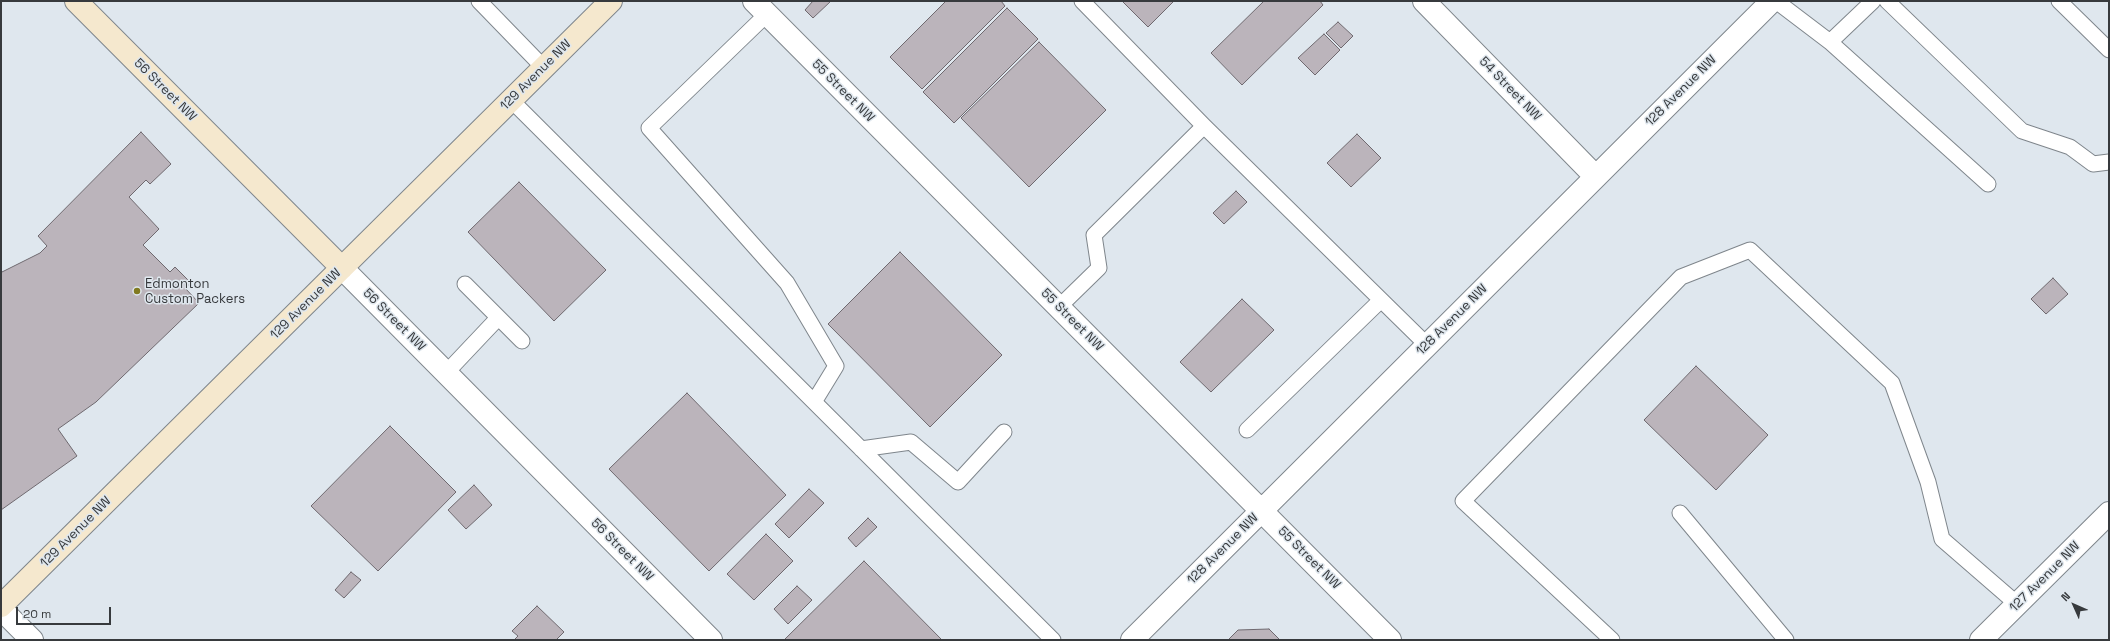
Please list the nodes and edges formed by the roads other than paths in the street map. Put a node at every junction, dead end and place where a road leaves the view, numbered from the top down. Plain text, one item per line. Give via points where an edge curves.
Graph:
1 (76, 1) edge
2 (479, 1) edge
3 (611, 1) edge
4 (1082, 1) edge
5 (1424, 1) edge
6 (1772, 1) edge
7 (1776, 1) edge
8 (1873, 1) edge
9 (1887, 1) edge
10 (2059, 1) edge
11 (760, 8) edge
12 (1830, 42) junction
13 (2109, 50) edge
14 (544, 68) junction
15 (511, 100) junction
16 (1204, 126) junction
17 (2109, 162) edge
18 (1596, 176) junction
19 (1988, 184) dead end
20 (342, 268) junction
21 (465, 284) dead end
22 (1380, 301) junction
23 (1059, 307) junction
24 (498, 318) junction
25 (522, 341) dead end
26 (1427, 345) junction
27 (446, 373) junction
28 (814, 402) junction
29 (1247, 430) dead end
30 (1004, 432) dead end
31 (861, 449) junction
32 (1262, 511) junction
33 (1680, 513) dead end
34 (2109, 514) edge
35 (2017, 604) junction
36 (1, 607) edge
37 (32, 640) edge
38 (711, 640) edge
39 (1053, 640) edge
40 (1132, 640) edge
41 (1390, 640) edge
42 (1612, 640) edge
43 (1786, 640) edge
44 (1981, 640) edge

1 - 20 street, 56 Street NW
2 - 14 lane
3 - 14 street, 129 Avenue NW
4 - 16 lane
5 - 18 street, 54 Street NW
6 - 18 street, 128 Avenue NW
7 - 12 lane
8 - 12 lane
9 - 17 lane via 2022,131 2070,147 2094,164
10 - 13 lane
11 - 23 street, 55 Street NW
11 - 28 lane via 648,128 787,283 836,366
12 - 19 lane
14 - 15 street, 129 Avenue NW
15 - 20 street, 129 Avenue NW
15 - 28 lane
16 - 22 lane
16 - 23 lane via 1094,235 1099,268
18 - 26 street, 128 Avenue NW
20 - 27 street, 56 Street NW
20 - 36 street, 129 Avenue NW
21 - 24 lane
22 - 26 lane
22 - 29 lane
23 - 32 street, 55 Street NW
24 - 25 lane
24 - 27 lane
26 - 32 street, 128 Avenue NW
27 - 38 street, 56 Street NW
28 - 31 lane
30 - 31 lane via 958,482 911,442
31 - 39 lane
32 - 40 street, 128 Avenue NW
32 - 41 street, 55 Street NW
33 - 43 lane
34 - 35 street, 127 Avenue NW
35 - 42 lane via 1942,539 1928,482 1892,382 1750,250 1681,276 1463,501
35 - 44 street, 127 Avenue NW
36 - 37 street

